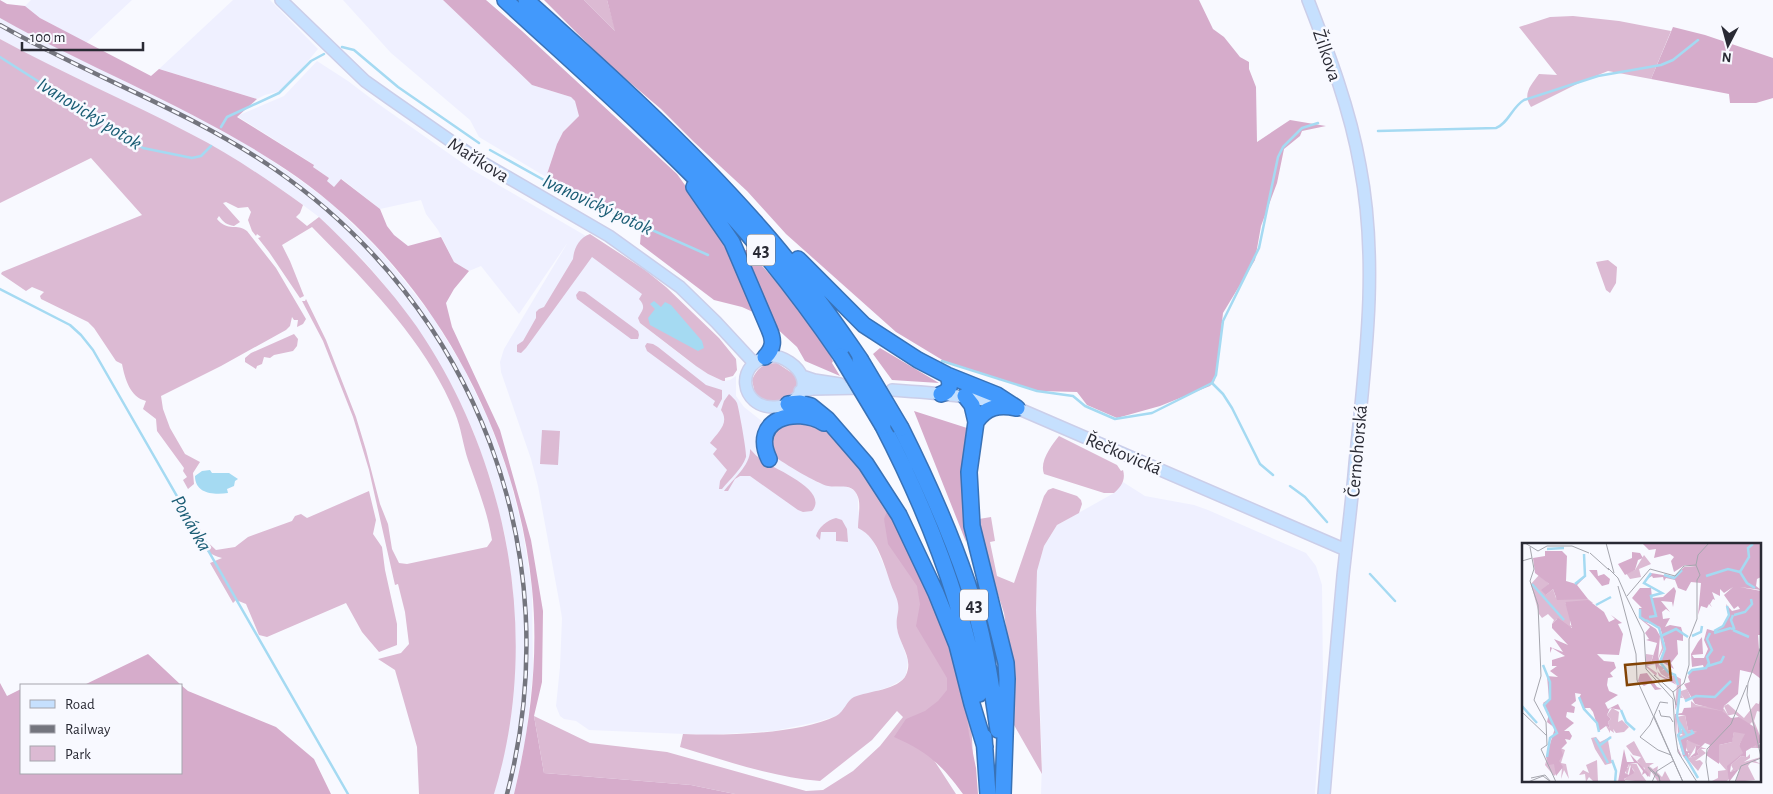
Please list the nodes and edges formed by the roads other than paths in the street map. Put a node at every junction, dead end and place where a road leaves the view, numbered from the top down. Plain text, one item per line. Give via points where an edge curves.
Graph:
1 (281, 0) edge
2 (504, 0) edge
3 (526, 0) edge
4 (1308, 0) edge
5 (1346, 110) joint
6 (670, 153) junction
7 (755, 221) junction
8 (759, 360) junction
9 (947, 375) junction
10 (802, 376) junction
11 (892, 390) dead end
12 (800, 391) junction
13 (940, 394) junction
14 (964, 396) junction
15 (788, 404) junction
16 (1017, 408) junction
17 (976, 422) junction
18 (857, 453) junction
19 (769, 459) dead end
20 (1346, 550) junction
21 (985, 747) junction
22 (988, 794) edge
23 (1002, 794) edge
24 (1324, 794) edge

1 - 8 street, Maříkova via 365,81 478,160 609,236 680,287
2 - 6 highway, 43
3 - 7 highway, 43 via 672,136
4 - 5 street, Žilkova
5 - 20 street, Černohorská via 1360,165 1370,259 1369,314
6 - 8 highway via 732,242 772,335 772,349
6 - 21 highway, 43, bridge via 731,215 787,281 841,356 883,426 919,498 950,578 968,640
7 - 9 highway via 785,246 864,325
7 - 23 highway, 43, bridge via 808,286 860,358 901,428 931,491 952,540 978,619 998,731
8 - 10 street via 778,356
8 - 15 street via 745,377 747,392 766,406 774,408
9 - 13 highway via 950,387
9 - 16 highway via 997,395
10 - 12 street
10 - 12 street via 864,388
11 - 13 street, Řečkovická
12 - 15 street
13 - 14 street, Řečkovická
14 - 16 street, Řečkovická
14 - 17 highway via 972,405
15 - 18 highway via 800,403 815,408
16 - 17 highway via 1001,406 989,409
16 - 20 street, Řečkovická
17 - 23 highway via 969,472 972,526 1002,646 1007,680
18 - 19 highway via 820,420 795,415 777,420 768,429 764,444
18 - 21 highway via 899,515 936,593 957,645
20 - 24 street, Černohorská
21 - 22 highway, 43

